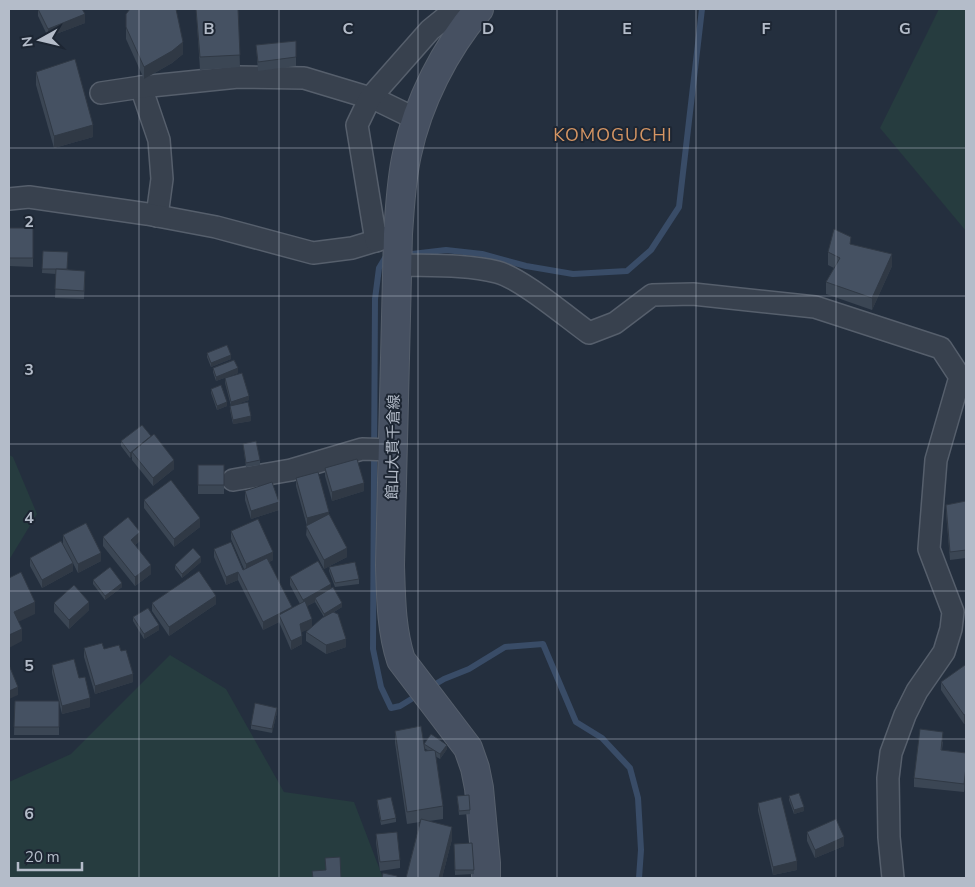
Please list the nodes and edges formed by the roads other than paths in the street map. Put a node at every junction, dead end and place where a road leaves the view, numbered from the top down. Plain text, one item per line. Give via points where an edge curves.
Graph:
1 (456, 9) edge
2 (479, 9) edge
3 (141, 87) junction
4 (101, 93) dead end
5 (370, 98) junction
6 (416, 118) junction
7 (9, 199) edge
8 (157, 216) junction
9 (387, 238) junction
10 (397, 265) junction
11 (393, 450) junction
12 (233, 480) dead end
13 (486, 878) edge
14 (893, 878) edge

1 - 5 street via 430,30
2 - 6 main road, 館山大貫千倉線 via 456,40
3 - 4 street
3 - 5 street via 238,78 304,78
3 - 8 street via 159,140 162,179
5 - 6 street
5 - 9 street via 357,125
6 - 9 main road, 館山大貫千倉線
7 - 8 street via 29,197
8 - 9 street via 216,227 313,253 352,248
9 - 10 main road, 館山大貫千倉線
10 - 11 main road, 館山大貫千倉線
10 - 14 street via 453,266 498,272 522,284 589,333 614,324 652,295 693,294 814,307 942,348 960,377 936,460 930,549 953,612 944,652 917,691 891,753 888,818
11 - 12 street via 362,449 291,470
11 - 13 main road, 館山大貫千倉線 via 390,565 391,612 396,643 401,660 468,748 475,768

